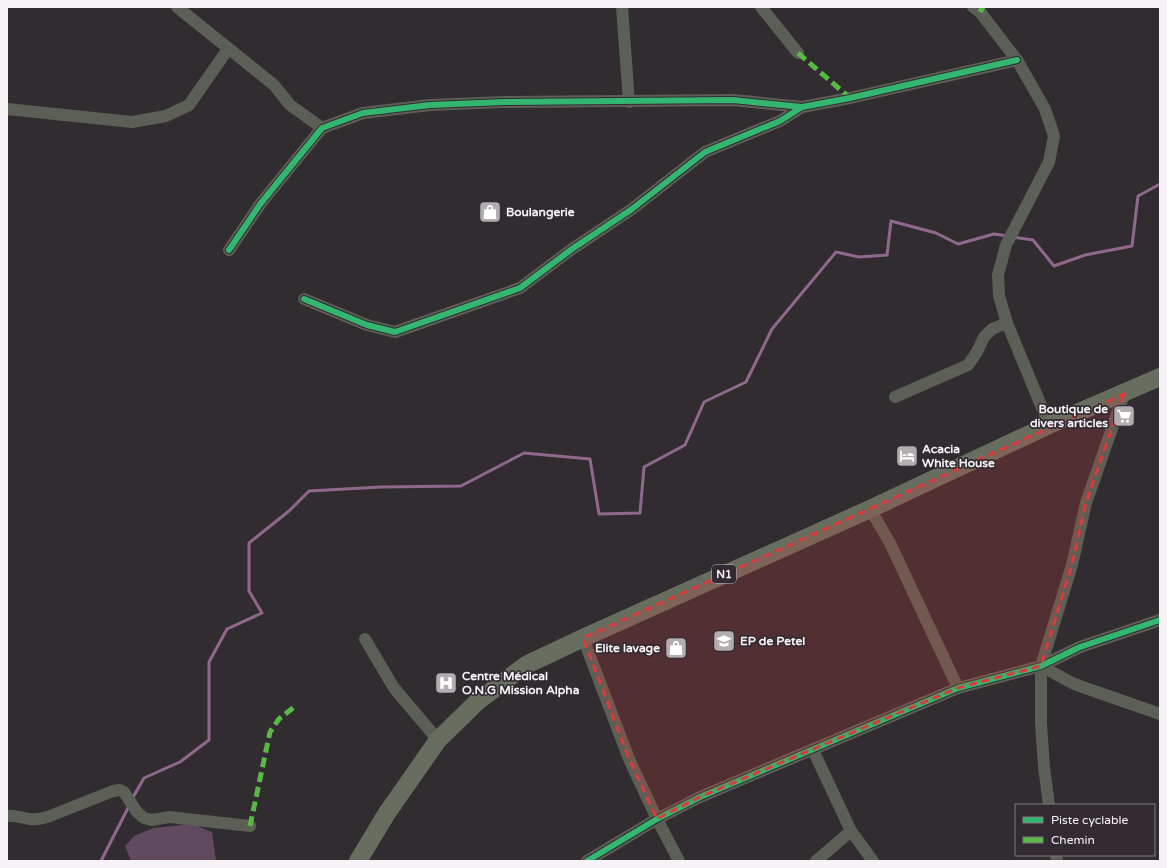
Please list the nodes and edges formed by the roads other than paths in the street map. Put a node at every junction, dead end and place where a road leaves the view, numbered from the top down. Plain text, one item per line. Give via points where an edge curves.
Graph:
1 (177, 7) edge
2 (622, 7) edge
3 (761, 7) edge
4 (973, 7) edge
5 (228, 49) junction
6 (798, 53) dead end
7 (1017, 60) junction
8 (629, 102) junction
9 (802, 107) junction
10 (7, 109) edge
11 (322, 128) junction
12 (229, 250) dead end
13 (304, 299) dead end
14 (1007, 323) junction
15 (1160, 377) edge
16 (1124, 394) junction
17 (895, 397) dead end
18 (1049, 425) junction
19 (870, 509) junction
20 (1160, 620) edge
21 (583, 638) junction
22 (365, 639) dead end
23 (1041, 666) junction
24 (958, 688) junction
25 (1160, 714) edge
26 (438, 740) junction
27 (813, 750) junction
28 (1049, 804) edge
29 (7, 816) edge
30 (657, 819) junction
31 (250, 826) dead end
32 (851, 832) junction
33 (358, 861) edge
34 (587, 861) edge
35 (679, 861) edge
36 (816, 861) edge
37 (873, 861) edge

1 - 5 street
2 - 8 street
3 - 6 street
4 - 7 street via 980,12
5 - 10 street via 189,105 166,116 132,122
5 - 11 street via 274,85 290,105
7 - 9 street
7 - 14 street via 1045,109 1054,136 1049,162 1006,245 998,274 999,296
8 - 9 street via 733,100
8 - 11 street via 430,105 363,113
9 - 13 street via 780,121 705,152 632,209 520,288 395,332 367,325
11 - 12 street via 261,203
14 - 17 street via 992,329 984,337 968,365
14 - 18 street
15 - 16 highway, N1
16 - 18 highway, N1
16 - 23 street via 1086,503 1072,565
18 - 19 highway, N1
19 - 21 highway, N1
19 - 24 street via 890,543
20 - 23 street via 1080,647
21 - 26 highway, N1 via 526,665 478,701
21 - 30 street via 629,759
22 - 26 street via 394,688
23 - 24 street
23 - 25 street via 1074,684
23 - 28 street via 1041,730
24 - 27 street
26 - 33 highway, N1
27 - 30 street via 700,797
27 - 32 street
29 - 31 street via 42,819 120,790 144,818 152,820 169,817
30 - 34 street
30 - 35 street
32 - 36 street
32 - 37 street

